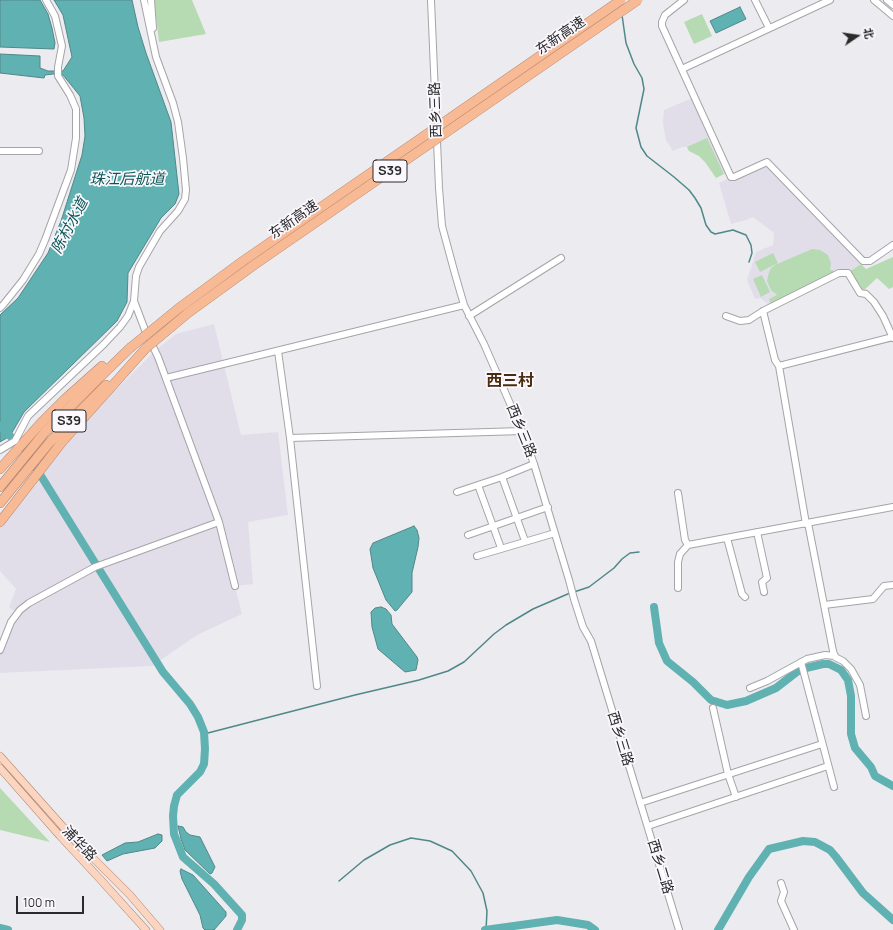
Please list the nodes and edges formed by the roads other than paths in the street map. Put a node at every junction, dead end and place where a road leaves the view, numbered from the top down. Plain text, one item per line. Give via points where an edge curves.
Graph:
1 (46, 0) edge
2 (144, 0) edge
3 (151, 0) edge
4 (431, 0) edge
5 (621, 0) edge
6 (638, 0) edge
7 (684, 0) edge
8 (756, 0) edge
9 (830, 0) edge
10 (874, 0) edge
11 (887, 0) edge
12 (893, 5) edge
13 (893, 16) edge
14 (769, 28) junction
15 (156, 57) junction
16 (682, 68) junction
17 (0, 151) edge
18 (39, 151) dead end
19 (893, 245) edge
20 (561, 258) dead end
21 (134, 301) junction
22 (464, 305) junction
23 (0, 308) edge
24 (763, 311) junction
25 (469, 316) junction
26 (726, 316) dead end
27 (893, 338) edge
28 (130, 348) junction
29 (146, 348) junction
30 (278, 351) junction
31 (780, 366) junction
32 (166, 378) junction
33 (522, 431) junction
34 (290, 438) junction
35 (0, 450) edge
36 (534, 464) junction
37 (0, 469) edge
38 (502, 478) junction
39 (478, 485) junction
40 (0, 487) edge
41 (457, 492) dead end
42 (678, 493) dead end
43 (0, 503) edge
44 (548, 507) junction
45 (893, 507) edge
46 (516, 517) junction
47 (0, 522) edge
48 (219, 522) junction
49 (807, 523) junction
50 (493, 526) junction
51 (757, 532) junction
52 (555, 533) junction
53 (468, 535) dead end
54 (727, 538) junction
55 (525, 541) junction
56 (688, 545) junction
57 (501, 548) junction
58 (477, 556) dead end
59 (893, 585) edge
60 (235, 586) dead end
61 (678, 588) dead end
62 (764, 592) dead end
63 (745, 597) dead end
64 (824, 606) junction
65 (0, 650) edge
66 (834, 656) junction
67 (801, 662) junction
68 (317, 686) dead end
69 (750, 688) dead end
70 (713, 708) dead end
71 (866, 716) dead end
72 (822, 744) junction
73 (0, 756) edge
74 (828, 766) junction
75 (0, 768) edge
76 (728, 774) junction
77 (834, 788) dead end
78 (736, 797) junction
79 (640, 804) junction
80 (648, 826) junction
81 (782, 883) dead end
82 (146, 930) edge
83 (160, 930) edge
84 (680, 930) edge
85 (794, 930) edge

1 - 23 street via 55,16 62,46 58,76 76,109 76,138 71,170 39,254 23,280
2 - 15 street
3 - 15 street
4 - 22 street, 西乡三路 via 442,226
5 - 28 highway, 东新高速 / S39, bridge via 249,256
6 - 29 highway, 东新高速 / S39, bridge via 272,251
7 - 16 street via 668,12 662,22
8 - 14 street
9 - 14 street
10 - 13 street
11 - 12 street
14 - 16 street
15 - 21 street via 178,122 186,190 182,206 160,231 139,267
16 - 19 street via 731,177 768,162 863,261 870,260
17 - 18 street
20 - 25 street
21 - 32 street
21 - 35 street via 120,327 28,416 15,441
22 - 25 street, 西乡三路
22 - 30 street
24 - 26 street via 749,320 740,321
24 - 27 street via 839,273 848,273 860,293 866,294 874,302
24 - 31 street via 776,360
25 - 33 street, 西乡三路
27 - 31 street
28 - 37 highway via 106,364 65,399
28 - 40 highway, 东新高速 / S39 via 45,432
29 - 43 highway, 东新高速 / S39 via 96,393 35,459
29 - 47 highway via 77,424
30 - 32 street
30 - 34 street
31 - 49 street
32 - 48 street
33 - 34 street
33 - 36 street, 西乡三路
34 - 68 street
36 - 38 street
36 - 44 street, 西乡三路
38 - 39 street
38 - 46 street
39 - 41 street
39 - 50 street
42 - 56 street
44 - 46 street
44 - 52 street, 西乡三路
45 - 49 street
46 - 50 street
46 - 55 street
48 - 60 street
48 - 65 street via 95,567 34,601 20,610 11,622
49 - 51 street
49 - 64 street
50 - 53 street
50 - 57 street
51 - 54 street
51 - 62 street via 767,578 762,582
52 - 55 street
52 - 79 street, 西乡三路 via 574,599 591,641
54 - 56 street
54 - 63 street
55 - 57 street
56 - 61 street via 680,554 678,562
57 - 58 street
59 - 64 street via 884,586 873,599
64 - 66 street
66 - 67 street via 825,655
66 - 71 street via 851,669 860,685
67 - 69 street via 767,682
67 - 72 street
70 - 76 street
72 - 74 street
72 - 76 street
73 - 83 main road, 浦华路
74 - 77 street
74 - 78 street
75 - 82 main road, 浦华路
76 - 78 street
76 - 79 street
78 - 80 street
79 - 80 street, 西乡二路
80 - 84 street, 西乡二路
81 - 85 street via 784,892 781,901

